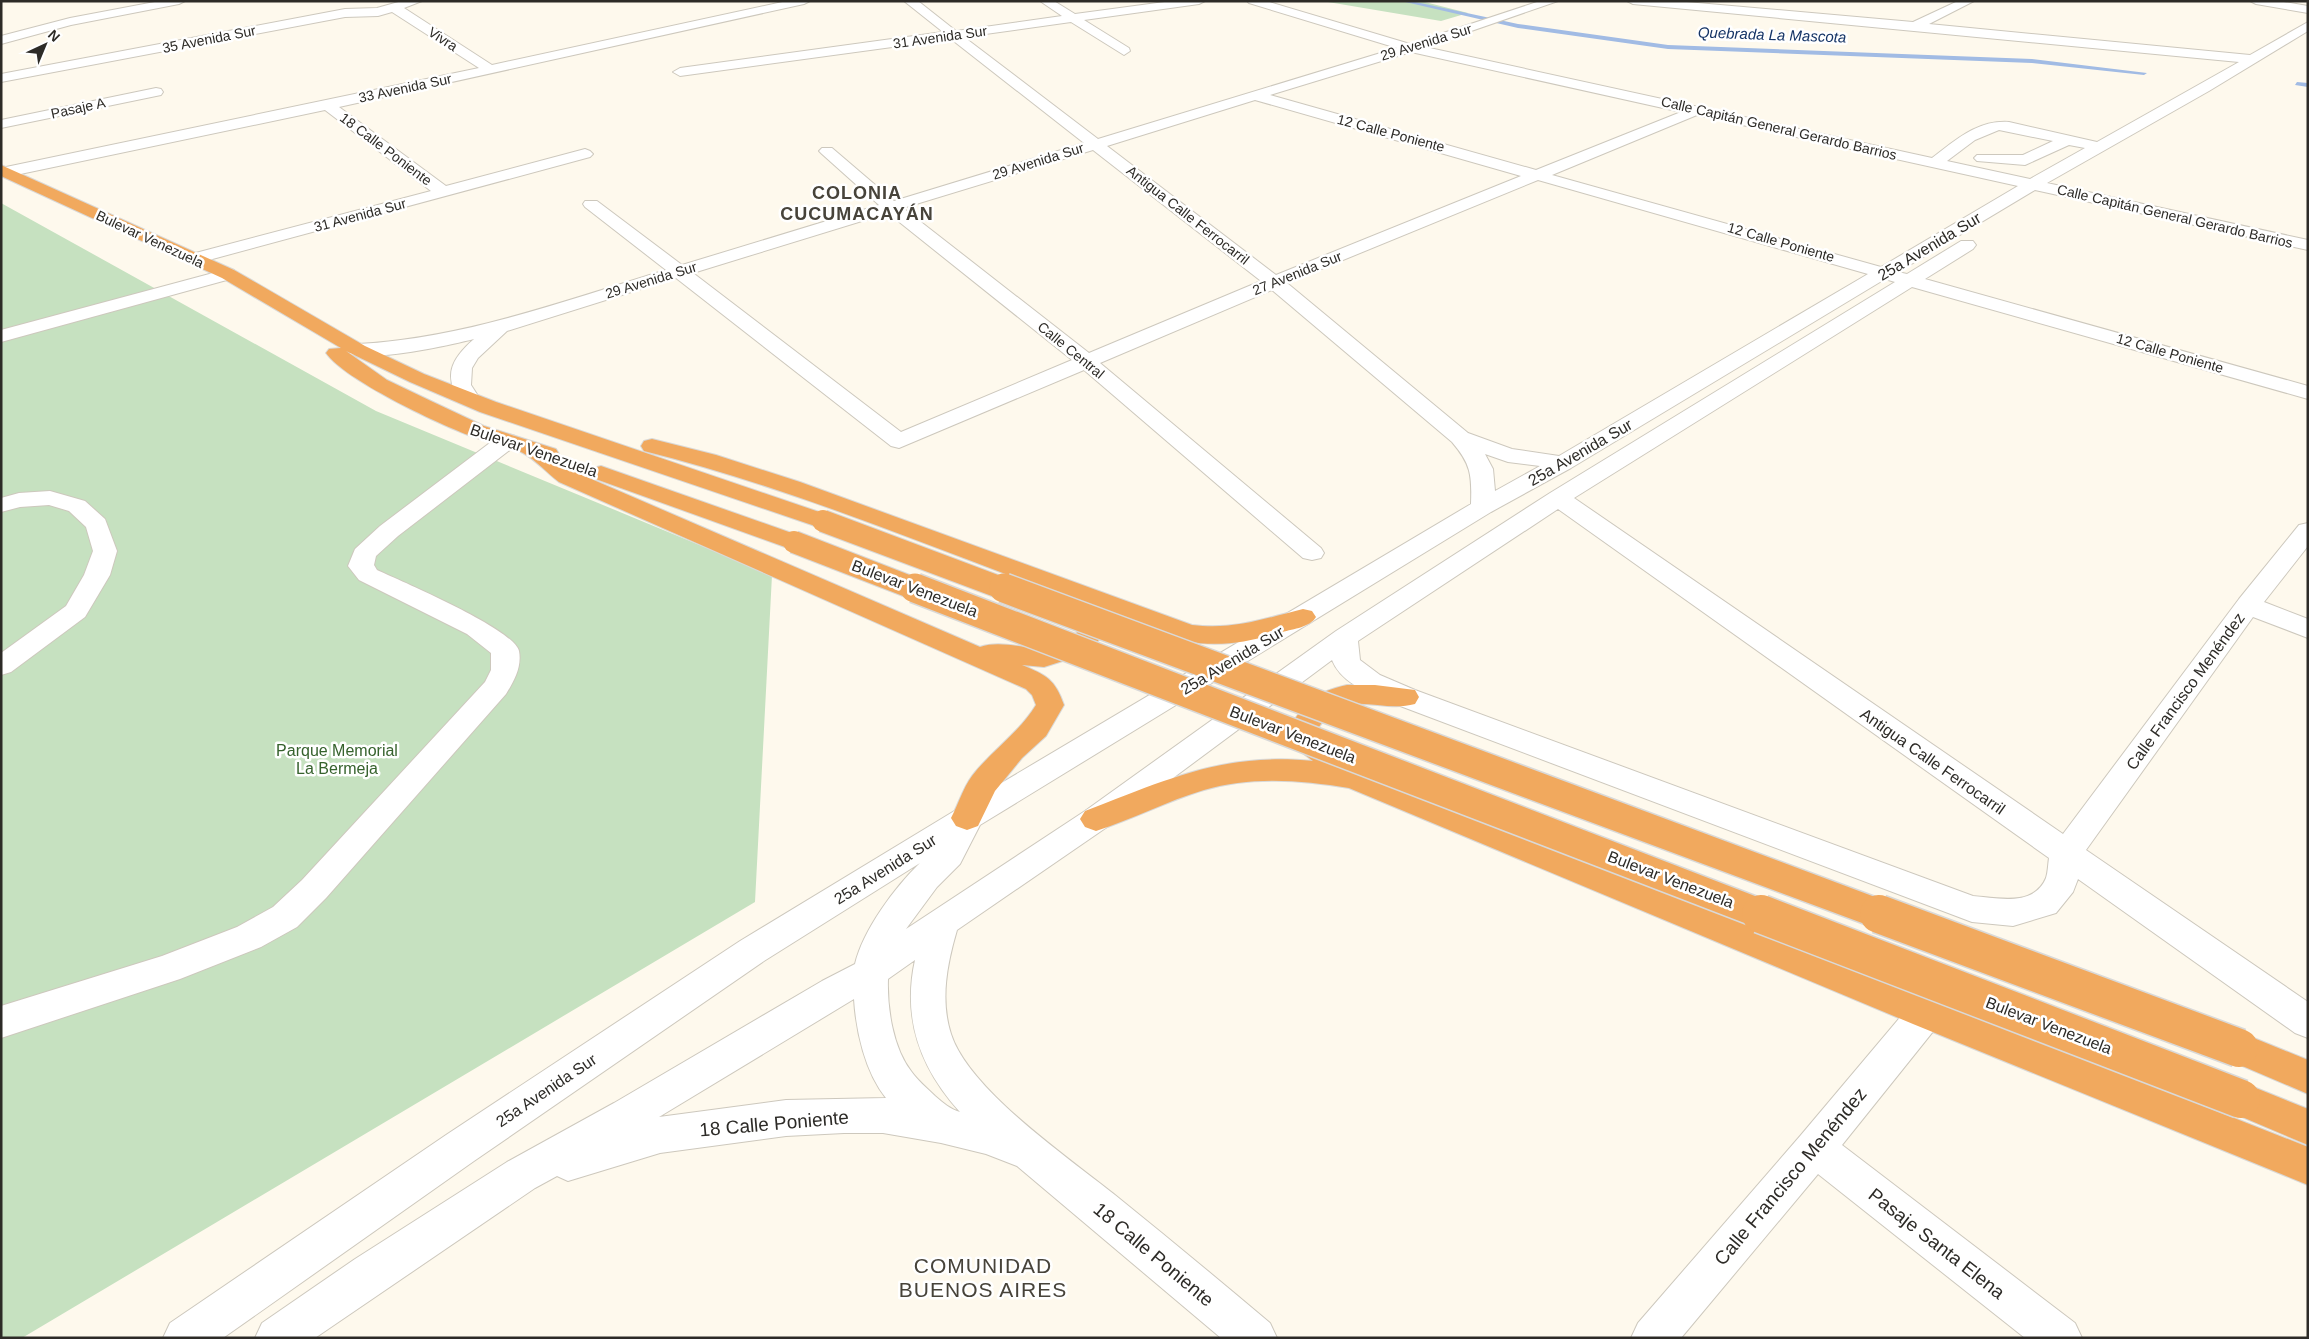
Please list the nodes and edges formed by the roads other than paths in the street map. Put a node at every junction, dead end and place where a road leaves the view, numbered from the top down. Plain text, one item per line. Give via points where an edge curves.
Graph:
1 (179, 1) edge
2 (416, 1) edge
3 (804, 1) edge
4 (910, 1) edge
5 (1046, 1) edge
6 (1200, 1) edge
7 (1253, 1) edge
8 (1552, 1) edge
9 (1633, 1) edge
10 (2256, 1) edge
11 (1961, 2) edge
12 (324, 4) dead end
13 (395, 8) junction
14 (2308, 10) edge
15 (345, 13) junction
16 (1073, 18) junction
17 (1915, 26) junction
18 (2308, 26) edge
19 (955, 35) junction
20 (1, 40) edge
21 (2308, 42) edge
22 (1410, 48) junction
23 (1124, 52) dead end
24 (2251, 59) junction
25 (491, 70) junction
26 (680, 72) dead end
27 (1, 78) edge
28 (156, 92) dead end
29 (1253, 95) junction
30 (328, 105) junction
31 (1697, 110) junction
32 (1, 124) edge
33 (2067, 140) junction
34 (1094, 143) junction
35 (2099, 147) junction
36 (827, 151) dead end
37 (585, 154) dead end
38 (1949, 154) junction
39 (1935, 163) junction
40 (3, 171) edge
41 (1537, 174) junction
42 (2033, 184) junction
43 (2053, 188) junction
44 (444, 192) junction
45 (591, 204) dead end
46 (892, 207) junction
47 (2004, 221) dead end
48 (1979, 237) dead end
49 (2306, 242) edge
50 (194, 259) junction
51 (679, 271) junction
52 (228, 274) junction
53 (1899, 276) junction
54 (1274, 282) junction
55 (295, 314) junction
56 (524, 318) junction
57 (1, 336) edge
58 (358, 350) junction
59 (1086, 362) junction
60 (2308, 392) edge
61 (469, 399) junction
62 (547, 427) junction
63 (1460, 437) junction
64 (519, 444) junction
65 (1563, 463) junction
66 (1558, 498) junction
67 (1, 505) edge
68 (1483, 507) junction
69 (2308, 530) edge
70 (1312, 553) dead end
71 (1053, 585) junction
72 (2248, 605) junction
73 (1303, 617) junction
74 (2308, 629) edge
75 (1345, 637) junction
76 (966, 650) junction
77 (1, 666) edge
78 (1405, 697) junction
79 (1354, 778) junction
80 (967, 818) junction
81 (1096, 819) junction
82 (2066, 854) junction
83 (942, 922) junction
84 (870, 973) junction
85 (1926, 1013) junction
86 (1, 1022) edge
87 (2308, 1022) edge
88 (2308, 1077) edge
89 (941, 1126) junction
90 (2308, 1127) edge
91 (1815, 1148) junction
92 (1029, 1152) junction
93 (2308, 1166) edge
94 (521, 1175) junction
95 (184, 1338) edge
96 (278, 1338) edge
97 (1255, 1338) edge
98 (1652, 1338) edge
99 (2060, 1338) edge

1 - 20 street via 70,22
2 - 13 street, 35 Avenida Sur
3 - 25 street, 33 Avenida Sur
4 - 19 street, Antigua Calle Ferrocarril
5 - 16 street
6 - 16 street, 31 Avenida Sur
7 - 22 street, Calle Capitán General Gerardo Barrios
8 - 22 street, 29 Avenida Sur
9 - 17 street
10 - 14 street
11 - 17 street
12 - 15 street
13 - 15 street, 35 Avenida Sur
13 - 25 street, Vivra
15 - 27 street, 35 Avenida Sur
16 - 19 street, 31 Avenida Sur
16 - 23 street
17 - 24 street
18 - 24 street, 25a Avenida Sur
19 - 26 street, 31 Avenida Sur
19 - 34 street, Antigua Calle Ferrocarril
21 - 43 street, 25a Avenida Sur
22 - 29 street, 29 Avenida Sur
22 - 31 street, Calle Capitán General Gerardo Barrios
24 - 35 street, 25a Avenida Sur
25 - 30 street, 33 Avenida Sur
28 - 32 street, Pasaje A
29 - 34 street, 29 Avenida Sur
29 - 41 street, 12 Calle Poniente
30 - 40 street, 33 Avenida Sur
30 - 44 street, 18 Calle Poniente
31 - 39 street, Calle Capitán General Gerardo Barrios
31 - 41 street, 27 Avenida Sur
33 - 35 street
33 - 38 street via 2018,161
33 - 38 street via 1994,125
34 - 46 street, 29 Avenida Sur
34 - 54 street, Antigua Calle Ferrocarril
35 - 42 street, 25a Avenida Sur
36 - 46 street, Calle Central
37 - 44 street, 31 Avenida Sur
38 - 39 street
39 - 42 street, Calle Capitán General Gerardo Barrios
40 - 50 highway, Bulevar Venezuela
41 - 53 street, 12 Calle Poniente
41 - 54 street, 27 Avenida Sur
42 - 43 street, Calle Capitán General Gerardo Barrios
42 - 53 street, 25a Avenida Sur
43 - 47 street, 25a Avenida Sur
43 - 49 street, Calle Capitán General Gerardo Barrios
44 - 50 street, 31 Avenida Sur
45 - 51 street
46 - 51 street, 29 Avenida Sur
46 - 59 street, Calle Central
48 - 53 street, 25a Avenida Sur
50 - 52 highway, Bulevar Venezuela
51 - 56 street, 29 Avenida Sur
51 - 59 street, 27 Avenida Sur via 899,441
52 - 55 highway, Bulevar Venezuela
52 - 57 street
53 - 60 street, 12 Calle Poniente
53 - 65 street, 25a Avenida Sur
53 - 66 street, 25a Avenida Sur
54 - 59 street, 27 Avenida Sur
54 - 63 street, Antigua Calle Ferrocarril
55 - 58 highway, Bulevar Venezuela
55 - 64 highway, Bulevar Venezuela via 347,363 380,384 476,431
56 - 58 street, 29 Avenida Sur via 444,341
56 - 61 street, 29 Avenida Sur via 481,343 468,357 461,372 461,386
58 - 61 highway, Bulevar Venezuela
59 - 70 street, Calle Central
61 - 62 highway, Bulevar Venezuela
62 - 71 highway via 648,445 708,460 792,487
62 - 88 highway, Bulevar Venezuela, bridge via 823,521 2239,1048
63 - 65 street, Antigua Calle Ferrocarril via 1508,455
63 - 68 street, Antigua Calle Ferrocarril via 1476,455 1483,470
64 - 76 highway via 567,477
64 - 86 street via 388,531 364,554 361,566 368,574 476,628 505,650 506,670 496,687 285,917 249,938 168,969
64 - 90 highway, Bulevar Venezuela, bridge via 794,542
65 - 68 street, 25a Avenida Sur
66 - 75 street, 25a Avenida Sur
66 - 82 street, Antigua Calle Ferrocarril
67 - 77 street via 50,498 77,506 97,524 105,551 97,574 76,611
68 - 73 street, 25a Avenida Sur
69 - 72 street, Calle Francisco Menéndez
71 - 73 highway via 1196,634 1243,635
71 - 76 highway via 1090,614 1092,630 1081,646 1044,658
72 - 74 street
72 - 82 street, Calle Francisco Menéndez
73 - 80 street, 25a Avenida Sur
75 - 78 street via 1344,658 1350,666 1366,680
75 - 81 street, 25a Avenida Sur
76 - 80 highway via 1036,682 1045,691 1050,705 1036,729 982,785
78 - 79 highway via 1350,694 1328,699 1311,712 1304,727 1310,744
78 - 82 street via 1972,909 2013,912 2044,904 2061,883
79 - 81 highway via 1286,769 1232,773 1209,777
79 - 85 highway
80 - 84 street via 950,854 923,880 886,932
80 - 95 street, 25a Avenida Sur via 730,966
81 - 83 street, 25a Avenida Sur
82 - 87 street, Antigua Calle Ferrocarril
83 - 84 street, 25a Avenida Sur
83 - 92 street, 18 Calle Poniente via 926,988 930,1024 939,1051 960,1083
84 - 89 street via 874,1021 888,1064 897,1082
84 - 94 street, 25a Avenida Sur
85 - 91 street, Calle Francisco Menéndez
85 - 93 highway
89 - 92 street, 18 Calle Poniente via 986,1136
89 - 94 street, 18 Calle Poniente via 883,1116 786,1118 660,1135
91 - 98 street, Calle Francisco Menéndez
91 - 99 street, Pasaje Santa Elena
92 - 97 street, 18 Calle Poniente
94 - 96 street, 25a Avenida Sur

